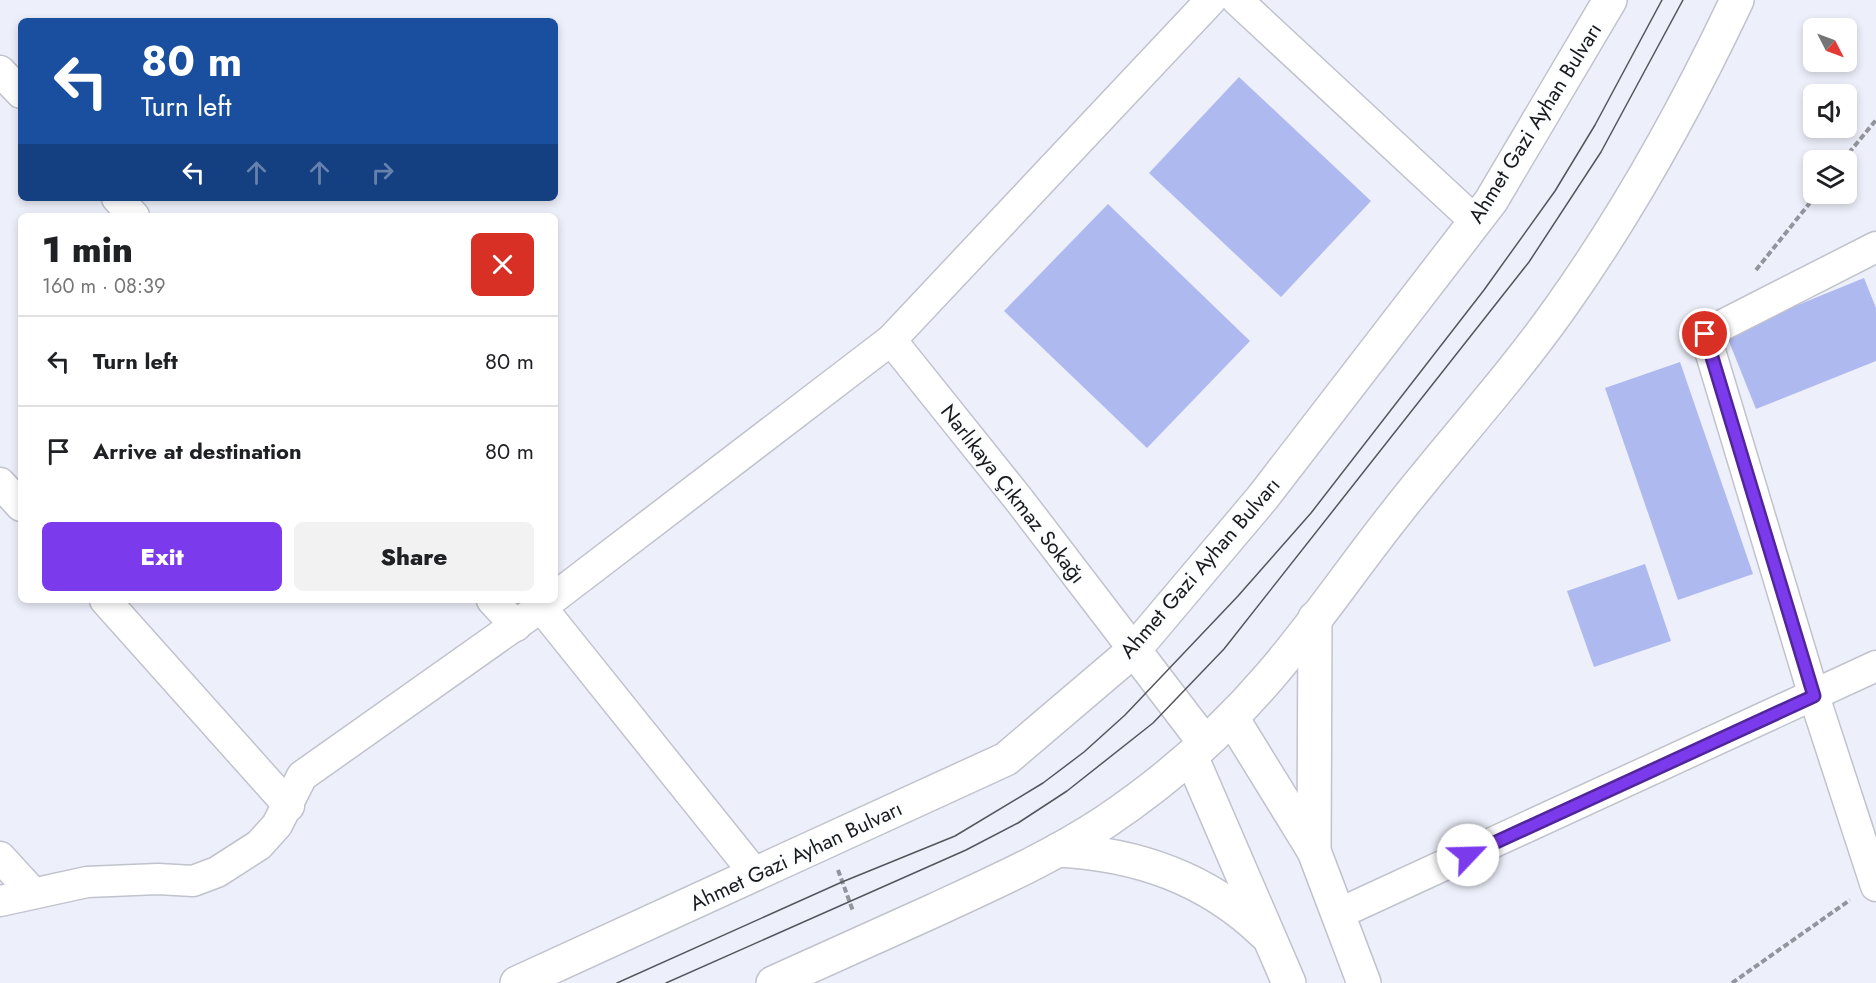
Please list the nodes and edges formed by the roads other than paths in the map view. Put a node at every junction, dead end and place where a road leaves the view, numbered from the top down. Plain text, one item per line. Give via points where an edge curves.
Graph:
1 (1211, 0) edge
2 (1237, 0) edge
3 (1611, 0) edge
4 (1737, 0) edge
5 (0, 71) edge
6 (18, 90) edge
7 (120, 201) edge
8 (131, 213) edge
9 (1476, 221) junction
10 (1876, 247) edge
11 (891, 340) junction
12 (0, 483) edge
13 (18, 503) edge
14 (558, 594) edge
15 (108, 603) edge
16 (495, 603) edge
17 (546, 603) edge
18 (551, 603) edge
19 (1316, 618) junction
20 (516, 626) junction
21 (1134, 650) junction
22 (1876, 666) edge
23 (1814, 696) junction
24 (1232, 718) junction
25 (1198, 749) junction
26 (289, 806) junction
27 (1058, 850) junction
28 (1314, 851) junction
29 (0, 857) edge
30 (756, 875) junction
31 (1875, 884) edge
32 (33, 893) junction
33 (0, 902) edge
34 (1338, 914) junction
35 (1273, 943) junction
36 (517, 983) edge
37 (773, 983) edge
38 (1289, 983) edge
39 (1364, 983) edge

1 - 11 street
2 - 9 street
3 - 9 main road, Ahmet Gazi Ayhan Bulvarı
4 - 19 main road via 1656,158 1560,308
5 - 6 street
7 - 8 street
9 - 21 main road, Ahmet Gazi Ayhan Bulvarı via 1263,496
10 - 23 street via 1705,334
11 - 14 street
11 - 21 street, Narlıkaya Çıkmaz Sokağı
12 - 13 street
15 - 26 street
16 - 20 street
17 - 20 street
18 - 30 street
19 - 24 main road
19 - 28 main road
20 - 26 street via 302,776
21 - 25 main road
21 - 30 main road, Ahmet Gazi Ayhan Bulvarı via 1005,759
22 - 23 street
23 - 31 street
23 - 34 street
24 - 25 main road
24 - 28 main road
25 - 27 main road via 1104,822
25 - 35 main road
26 - 32 street via 277,825 239,860 193,881 111,880
27 - 35 main road via 1119,856 1178,874 1229,904
27 - 37 main road via 1010,876
28 - 34 main road
29 - 32 street
30 - 36 main road, Ahmet Gazi Ayhan Bulvarı
32 - 33 street
34 - 39 main road
35 - 38 main road

